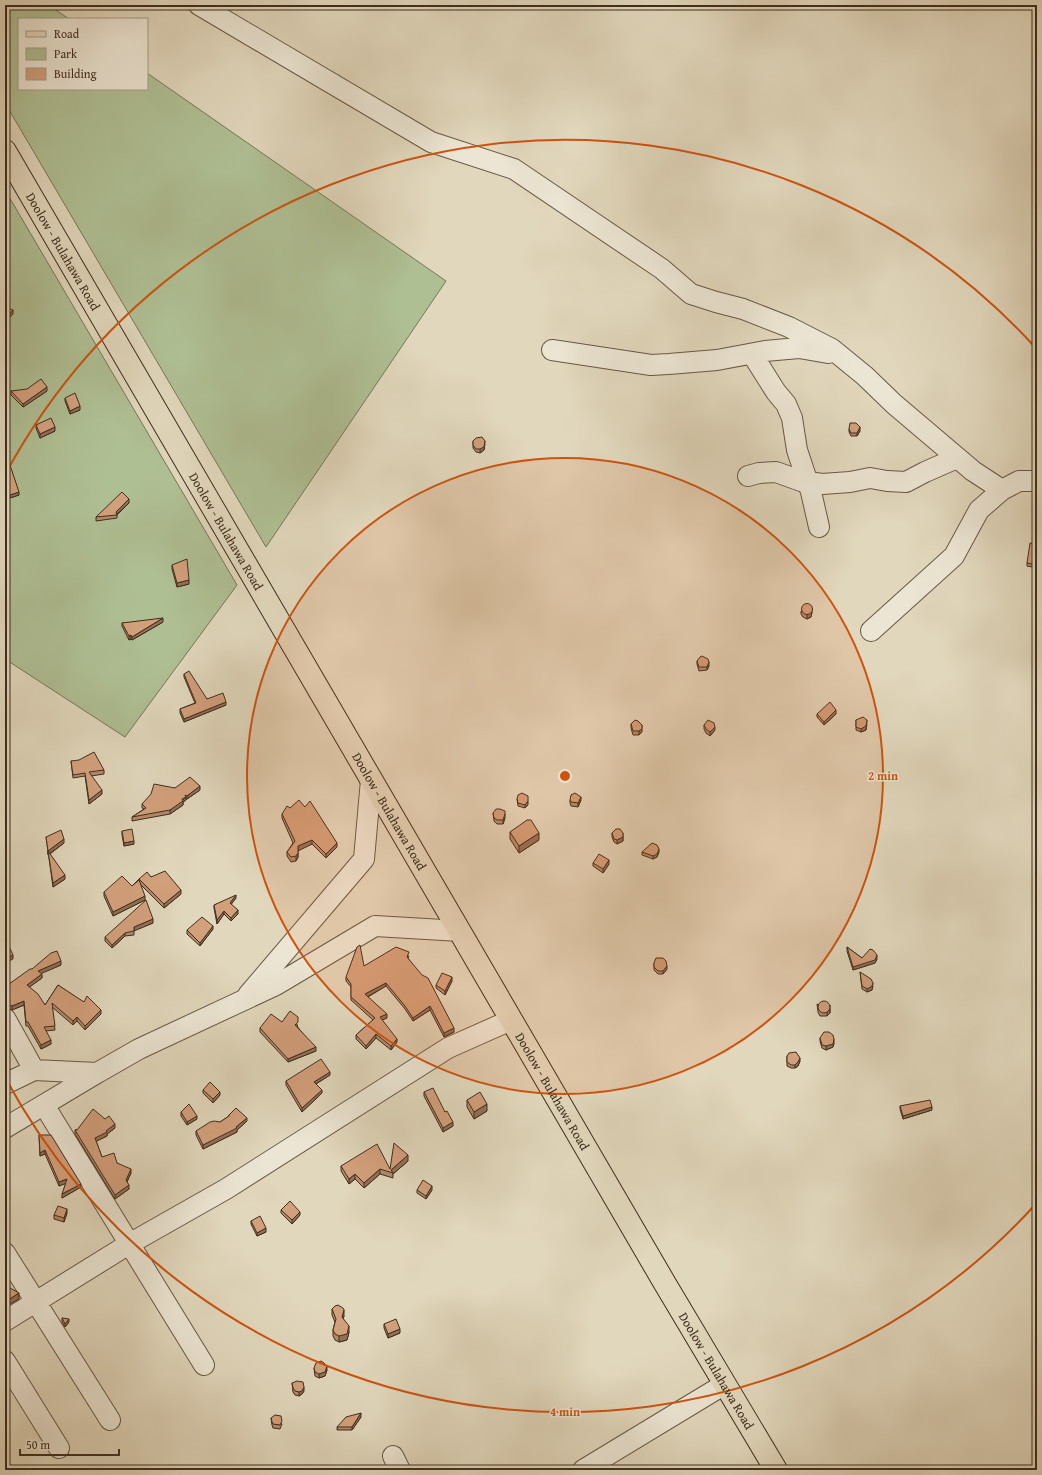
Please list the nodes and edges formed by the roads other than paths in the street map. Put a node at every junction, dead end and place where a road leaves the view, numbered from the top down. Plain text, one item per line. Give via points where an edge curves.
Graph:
1 (199, 5) edge
2 (5, 151) edge
3 (552, 350) dead end
4 (752, 354) junction
5 (838, 354) junction
6 (956, 458) junction
7 (748, 476) dead end
8 (1037, 481) edge
9 (808, 482) junction
10 (1002, 490) junction
11 (818, 527) dead end
12 (871, 631) dead end
13 (371, 780) junction
14 (460, 931) junction
15 (243, 1001) junction
16 (5, 1018) edge
17 (511, 1020) junction
18 (34, 1070) junction
19 (97, 1073) junction
20 (5, 1084) edge
21 (44, 1104) junction
22 (5, 1128) edge
23 (129, 1244) junction
24 (5, 1253) edge
25 (36, 1302) junction
26 (5, 1320) edge
27 (5, 1361) edge
28 (204, 1365) dead end
29 (725, 1384) junction
30 (110, 1420) dead end
31 (59, 1448) dead end
32 (583, 1470) edge
33 (776, 1470) edge

1 - 5 street via 432,142 514,169 662,269 691,294 743,308 789,326
2 - 13 main road, Doolow - Bulahawa Road
3 - 4 street via 650,364 717,360
4 - 5 street via 799,348
4 - 9 street via 786,404
5 - 6 street
6 - 9 street via 906,482 887,482 870,478 822,484
6 - 10 street
7 - 9 street via 776,472
8 - 10 street via 1019,481
9 - 11 street
10 - 12 street via 979,510 954,556
13 - 14 main road, Doolow - Bulahawa Road
13 - 15 street via 364,859
14 - 15 street via 375,926 276,985
14 - 17 main road, Doolow - Bulahawa Road
15 - 19 street via 139,1049
16 - 18 street
17 - 23 street via 448,1048 226,1189
17 - 29 main road, Doolow - Bulahawa Road
18 - 19 street
18 - 20 street
19 - 21 street
21 - 22 street
21 - 23 street
23 - 25 street
23 - 28 street
24 - 25 street
25 - 26 street
25 - 30 street
27 - 31 street
29 - 32 street
29 - 33 main road, Doolow - Bulahawa Road

